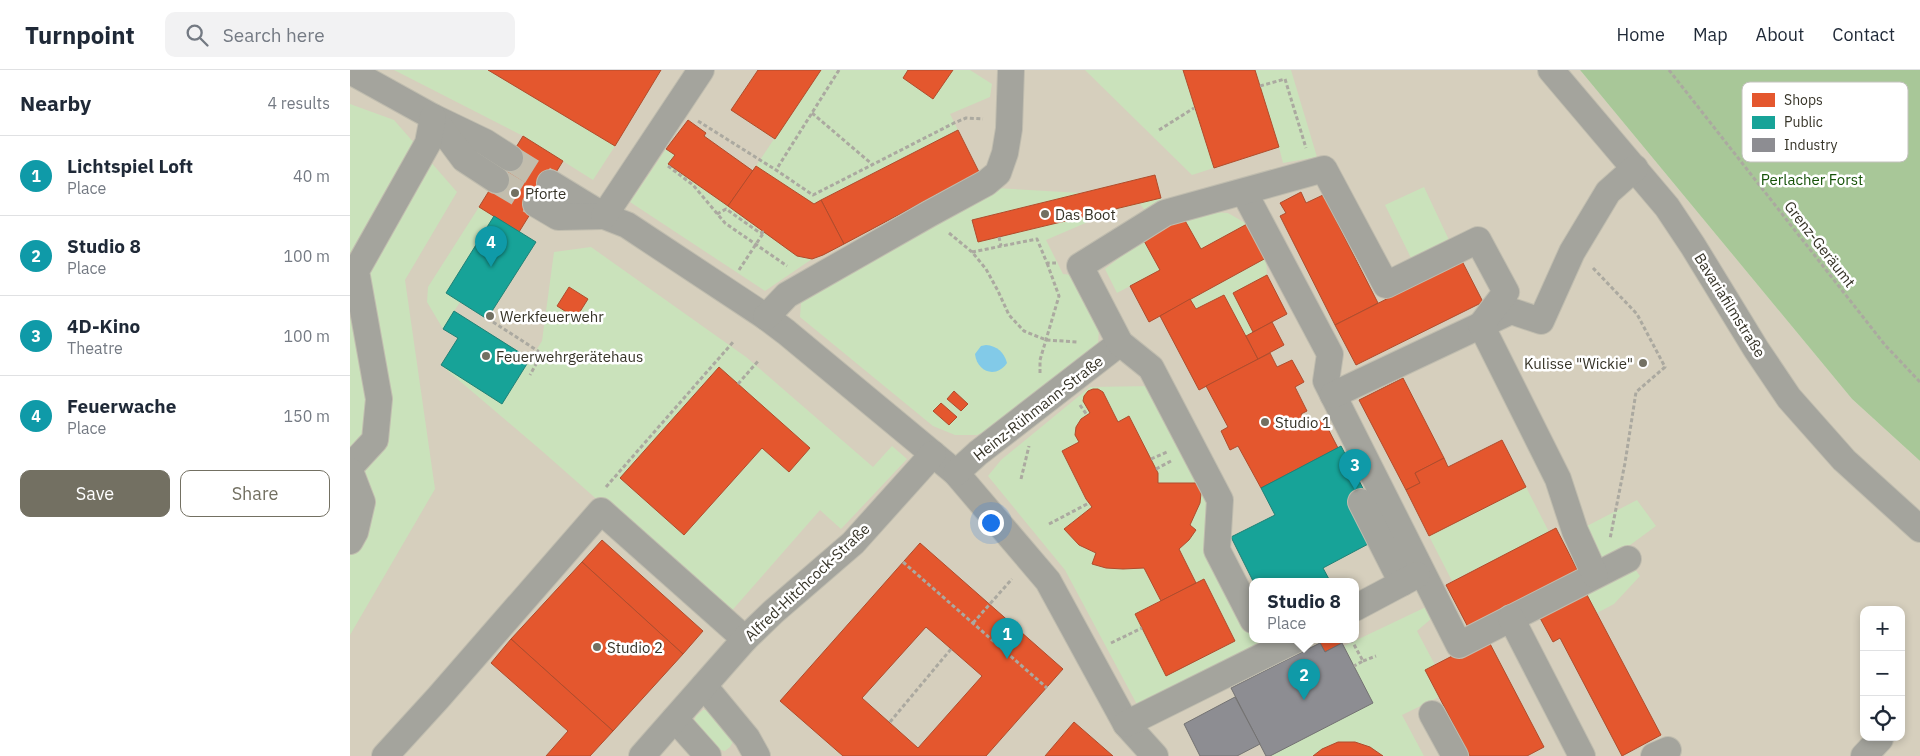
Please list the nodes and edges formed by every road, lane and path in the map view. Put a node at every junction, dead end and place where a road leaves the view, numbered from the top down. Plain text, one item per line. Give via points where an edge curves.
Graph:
1 (701, 70) edge
2 (839, 70) edge
3 (1011, 70) edge
4 (1551, 70) edge
5 (1669, 70) edge
6 (350, 71) edge
7 (1260, 86) dead end
8 (677, 107) junction
9 (1194, 108) dead end
10 (812, 112) junction
11 (433, 117) junction
12 (1009, 119) junction
13 (1159, 130) dead end
14 (647, 153) junction
15 (510, 158) tunnel mouth
16 (873, 165) junction
17 (1635, 168) junction
18 (776, 170) junction
19 (1313, 173) junction
20 (496, 180) tunnel mouth
21 (550, 182) tunnel mouth
22 (1244, 192) junction
23 (547, 211) tunnel mouth
24 (717, 214) junction
25 (929, 214) junction
26 (604, 216) junction
27 (999, 237) dead end
28 (755, 244) junction
29 (1001, 246) junction
30 (972, 252) junction
31 (1572, 252) junction
32 (1047, 263) junction
33 (1080, 266) junction
34 (735, 276) dead end
35 (810, 281) junction
36 (766, 317) junction
37 (494, 322) dead end
38 (1481, 325) junction
39 (1046, 340) junction
40 (734, 341) dead end
41 (1081, 343) dead end
42 (1120, 343) junction
43 (759, 360) dead end
44 (530, 375) dead end
45 (1920, 382) edge
46 (738, 384) dead end
47 (1333, 395) junction
48 (1080, 404) dead end
49 (1086, 415) dead end
50 (933, 454) junction
51 (350, 467) edge
52 (350, 472) edge
53 (956, 473) junction
54 (617, 475) dead end
55 (1361, 502) dead end
56 (1089, 503) dead end
57 (1049, 524) dead end
58 (1920, 529) edge
59 (350, 541) edge
60 (1029, 559) junction
61 (1628, 559) dead end
62 (903, 562) dead end
63 (1595, 575) junction
64 (1412, 577) junction
65 (1359, 606) edge
66 (1249, 612) edge
67 (1511, 618) junction
68 (974, 623) junction
69 (1142, 628) dead end
70 (745, 640) junction
71 (1112, 643) dead end
72 (1279, 643) edge
73 (1353, 643) edge
74 (1266, 646) edge
75 (951, 649) dead end
76 (1376, 656) dead end
77 (1363, 661) junction
78 (1354, 666) dead end
79 (704, 686) junction
80 (1047, 688) dead end
81 (1432, 714) dead end
82 (675, 719) junction
83 (890, 722) dead end
84 (1126, 724) junction
85 (1147, 753) edge
86 (385, 756) edge
87 (642, 756) edge
88 (708, 756) edge
89 (757, 756) edge
90 (1455, 756) edge
91 (1582, 756) edge

1 - 8 street
2 - 10 path
3 - 12 street
4 - 17 street, Bavariafilmstraße
5 - 45 path, Grenz-Geräumt via 1885,345
6 - 11 street
7 - 19 path via 1285,79
8 - 14 street
8 - 18 path
9 - 13 path
10 - 16 path
10 - 18 path
11 - 15 street
11 - 20 street via 464,159
11 - 51 street via 428,143 356,271 379,399 375,440
12 - 16 path via 966,118
12 - 25 street via 1005,153 998,173
14 - 24 path via 694,186
14 - 26 street
16 - 18 path via 813,195
17 - 31 street via 1608,192
17 - 58 street, Bavariafilmstraße via 1667,207 1789,398 1844,460
19 - 22 street
19 - 38 street via 1324,170 1386,285 1478,240 1506,292
21 - 26 street
22 - 33 street via 1165,213
22 - 47 street via 1330,354 1326,382
23 - 26 street
24 - 28 path
24 - 28 path via 726,209 760,233 764,232
25 - 30 path
25 - 35 street
26 - 36 street via 627,225
27 - 29 path
28 - 34 path
28 - 35 path
29 - 30 path
29 - 32 path via 1037,239
30 - 39 path via 986,269 1008,315 1024,331
31 - 38 street via 1541,321 1512,312
31 - 63 path via 1599,274 1637,314 1665,367 1636,392 1609,548
32 - 33 path
32 - 39 path via 1059,296
33 - 42 street
35 - 36 street via 787,296
36 - 50 street
37 - 44 path via 538,351
38 - 47 street
38 - 63 street via 1558,479 1575,531
39 - 41 path
40 - 54 path
42 - 53 street, Heinz-Rühmann-Straße
42 - 66 street via 1151,368 1220,500 1217,550
43 - 46 path
47 - 64 street
48 - 49 path
50 - 53 street
50 - 70 street, Alfred-Hitchcock-Straße via 853,542
52 - 59 street via 362,502
53 - 60 street
55 - 64 street
56 - 57 path
60 - 68 path
60 - 84 street via 1048,581
61 - 63 street
62 - 68 path
63 - 67 street
64 - 65 street
64 - 67 street via 1459,644
67 - 91 street
68 - 80 path
69 - 71 path
70 - 79 street, Alfred-Hitchcock-Straße
70 - 86 street via 601,511
72 - 74 street
73 - 77 path
74 - 84 street
75 - 83 path
76 - 77 path
77 - 78 path
79 - 82 street, Alfred-Hitchcock-Straße
79 - 89 street via 747,738
81 - 90 street
82 - 87 street, Alfred-Hitchcock-Straße
82 - 88 street
84 - 85 street

